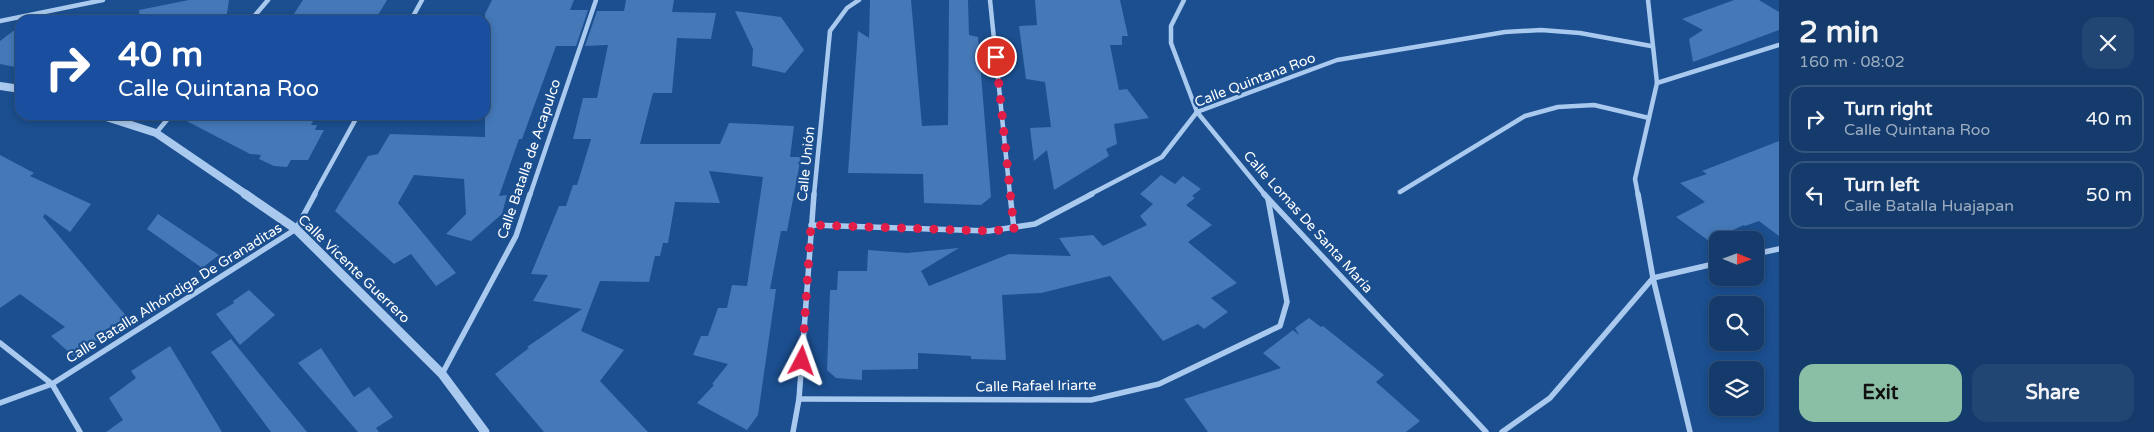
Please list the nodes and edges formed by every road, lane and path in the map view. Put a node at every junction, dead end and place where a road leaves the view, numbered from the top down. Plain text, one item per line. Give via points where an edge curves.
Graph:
1 (103, 0) edge
2 (268, 0) edge
3 (422, 0) edge
4 (596, 0) edge
5 (859, 0) edge
6 (990, 0) edge
7 (1184, 0) edge
8 (1648, 0) edge
9 (26, 15) edge
10 (255, 15) edge
11 (414, 15) edge
12 (15, 17) edge
13 (0, 20) edge
14 (1779, 45) edge
15 (1651, 46) junction
16 (1657, 83) junction
17 (0, 86) edge
18 (15, 88) edge
19 (1197, 112) junction
20 (1649, 118) junction
21 (116, 120) edge
22 (167, 120) edge
23 (355, 120) edge
24 (156, 133) junction
25 (1400, 192) dead end
26 (1268, 199) junction
27 (811, 225) junction
28 (296, 229) junction
29 (1014, 229) junction
30 (1779, 249) edge
31 (1764, 252) edge
32 (1709, 265) edge
33 (1652, 278) junction
34 (0, 343) edge
35 (442, 374) junction
36 (52, 384) junction
37 (799, 399) junction
38 (0, 404) edge
39 (80, 432) edge
40 (485, 432) edge
41 (793, 432) edge
42 (1486, 432) edge
43 (1502, 432) edge
44 (1690, 432) edge

1 - 9 street
2 - 10 street
3 - 11 street
4 - 35 street, Calle Batalla de Acapulco via 516,236
5 - 27 street, Calle Unión via 847,8 830,31
6 - 29 street
7 - 19 street, Calle Lomas De Santa María via 1171,26 1171,43
8 - 15 street
12 - 13 street
14 - 16 street
15 - 16 street
15 - 19 street, Calle Quintana Roo via 1580,33 1505,32 1337,60
16 - 20 street
17 - 18 street
19 - 26 street, Calle Lomas De Santa María
19 - 29 street, Calle Quintana Roo via 1162,157 1035,224
20 - 25 street via 1594,105 1558,108 1524,116
20 - 33 street via 1635,179
21 - 24 street, Calle Vicente Guerrero
22 - 24 street
23 - 28 street, Calle Batalla Alhóndiga De Granaditas
24 - 28 street, Calle Vicente Guerrero
26 - 37 street, Calle Rafael Iriarte via 1288,302 1280,326 1159,384 1090,400
26 - 42 street, Calle Lomas De Santa María
27 - 29 street, Calle Quintana Roo
27 - 37 street, Calle Unión
28 - 35 street, Calle Vicente Guerrero
28 - 36 street, Calle Batalla Alhóndiga De Granaditas
30 - 31 street
32 - 33 street
33 - 43 street via 1550,398
33 - 44 street
34 - 36 street
35 - 40 street, Calle Vicente Guerrero
36 - 38 street, Calle Batalla Alhóndiga De Granaditas
36 - 39 street
37 - 41 street, Calle Unión

